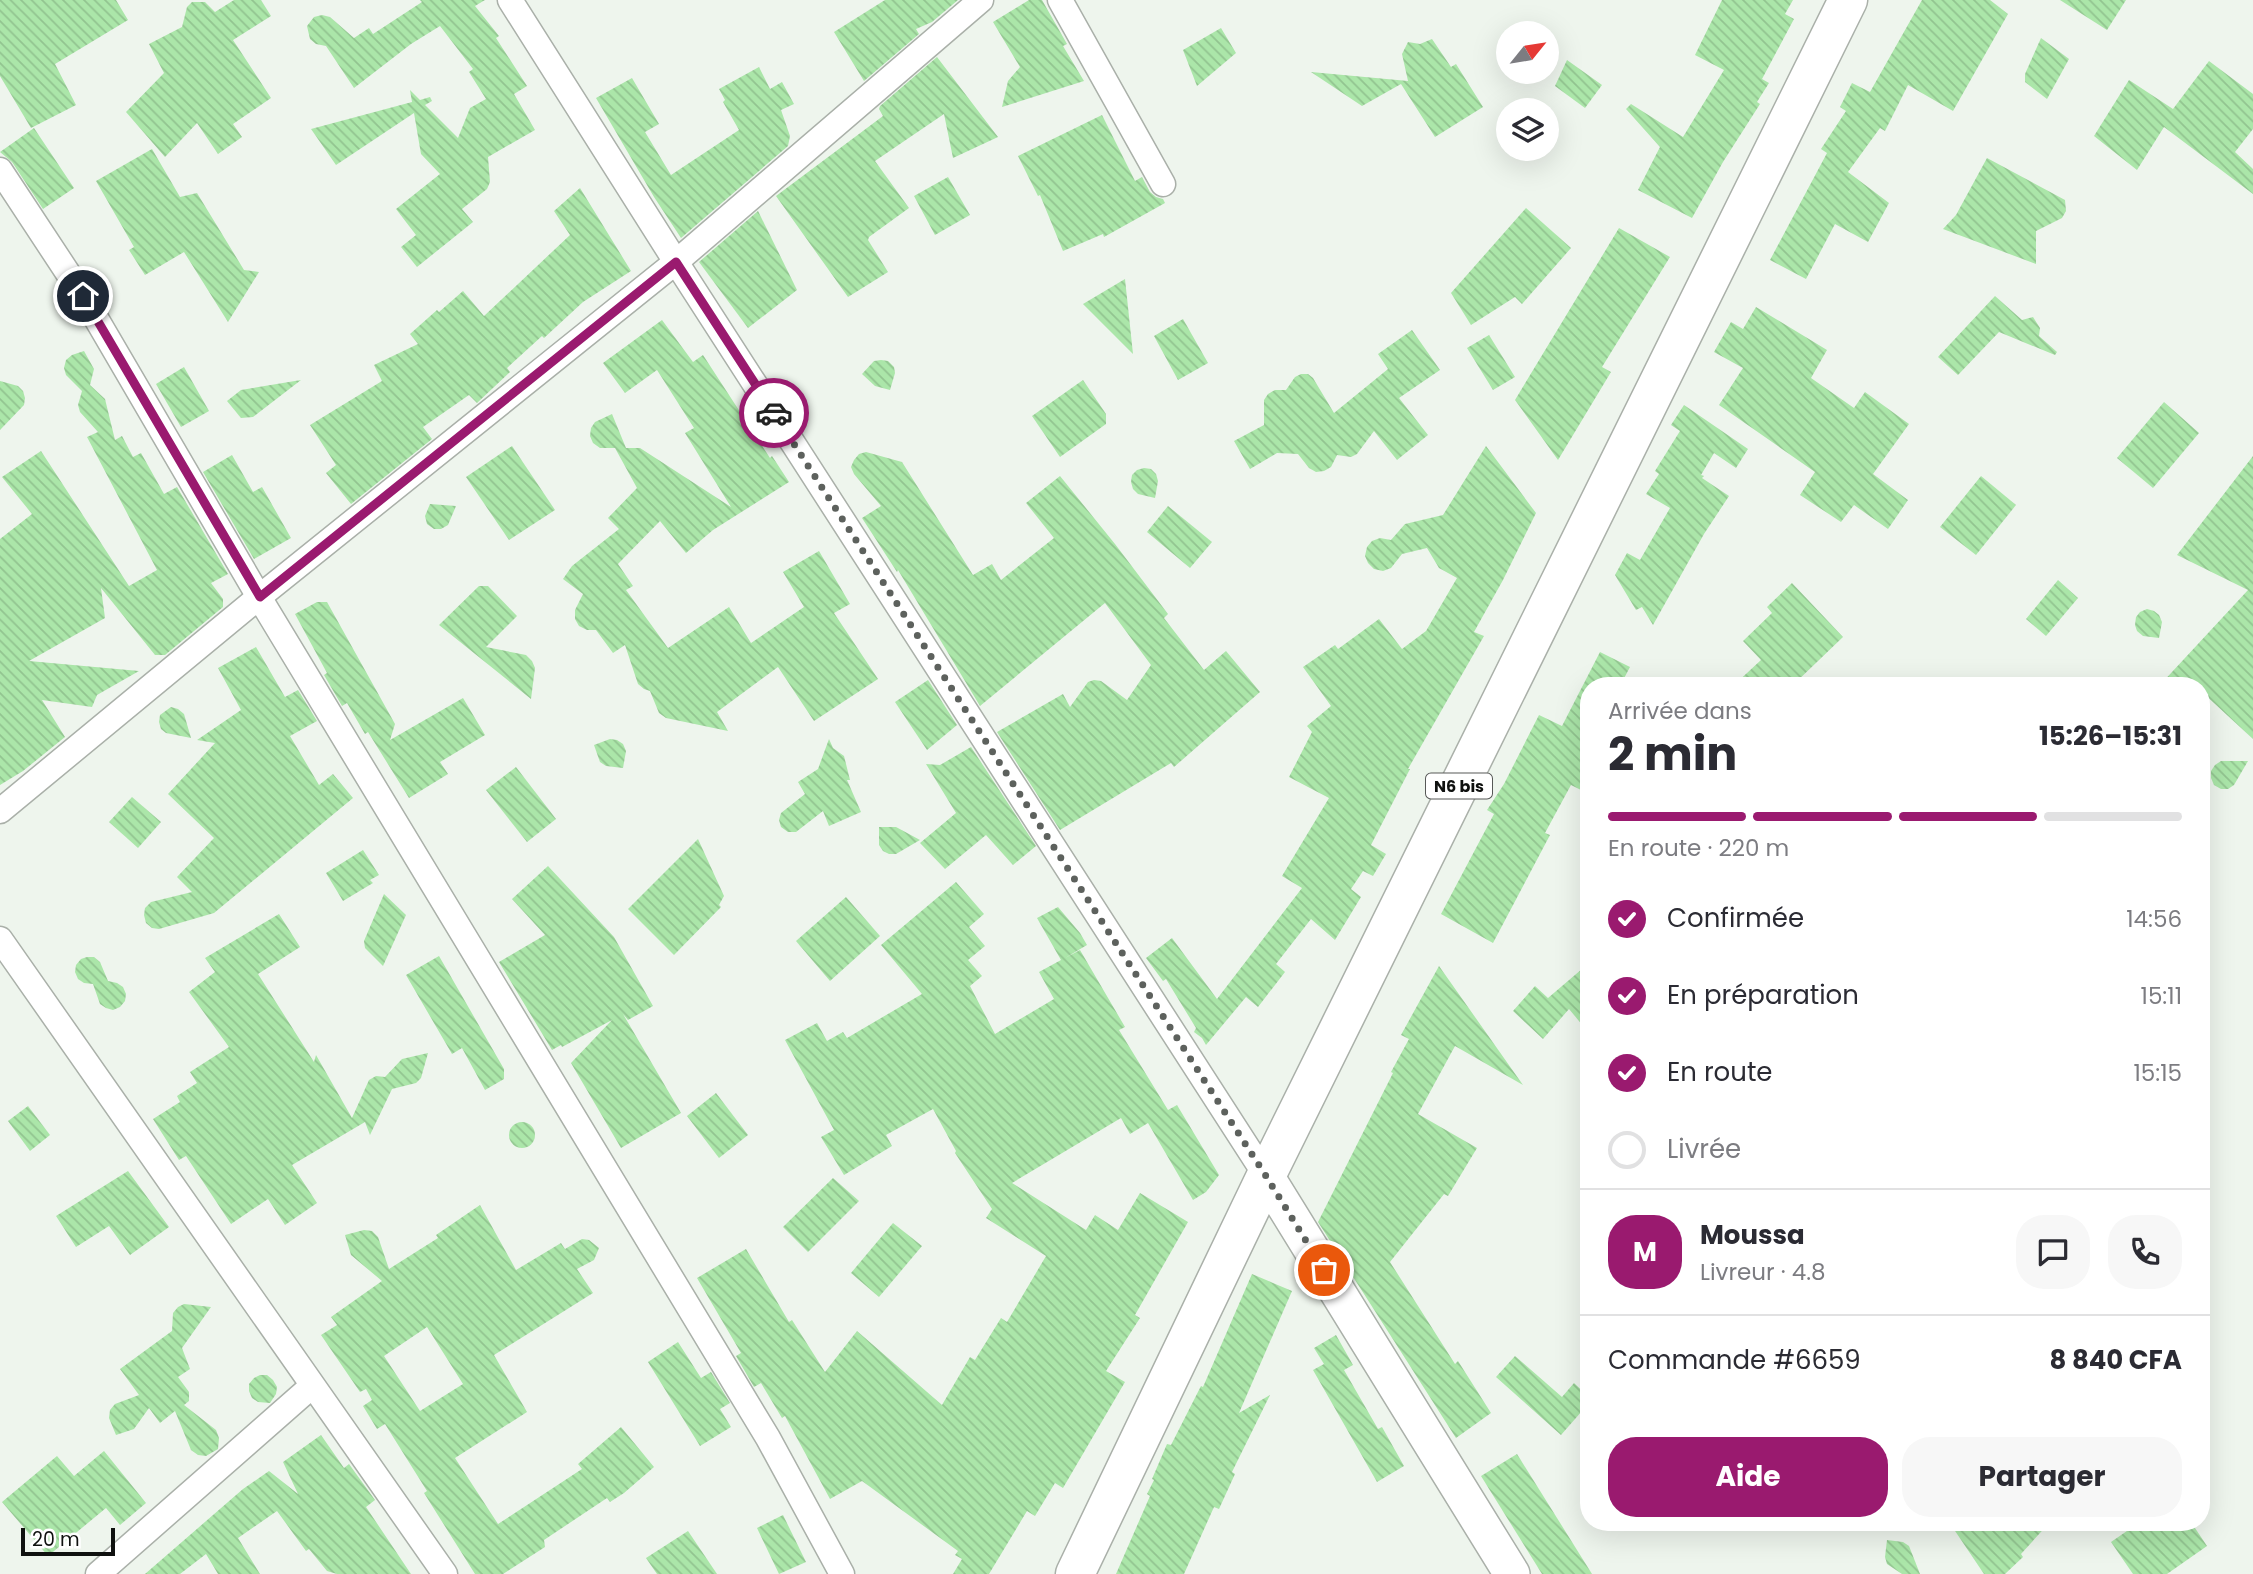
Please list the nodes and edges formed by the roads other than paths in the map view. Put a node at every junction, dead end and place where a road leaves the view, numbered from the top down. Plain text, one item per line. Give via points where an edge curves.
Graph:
1 (510, 0) edge
2 (981, 0) edge
3 (1060, 0) edge
4 (1848, 0) edge
5 (0, 170) edge
6 (1163, 184) dead end
7 (676, 262) junction
8 (260, 597) junction
9 (0, 811) edge
10 (0, 939) edge
11 (1266, 1176) junction
12 (312, 1386) junction
13 (98, 1574) edge
14 (445, 1574) edge
15 (842, 1574) edge
16 (1075, 1574) edge
17 (1512, 1574) edge

1 - 7 street
2 - 7 street
3 - 6 street
4 - 11 highway, N6 bis
5 - 8 street via 83,296
7 - 8 street
7 - 11 street
8 - 9 street
8 - 15 street via 761,1426
10 - 12 street
11 - 16 highway, N6 bis
11 - 17 main road
12 - 13 street
12 - 14 street

